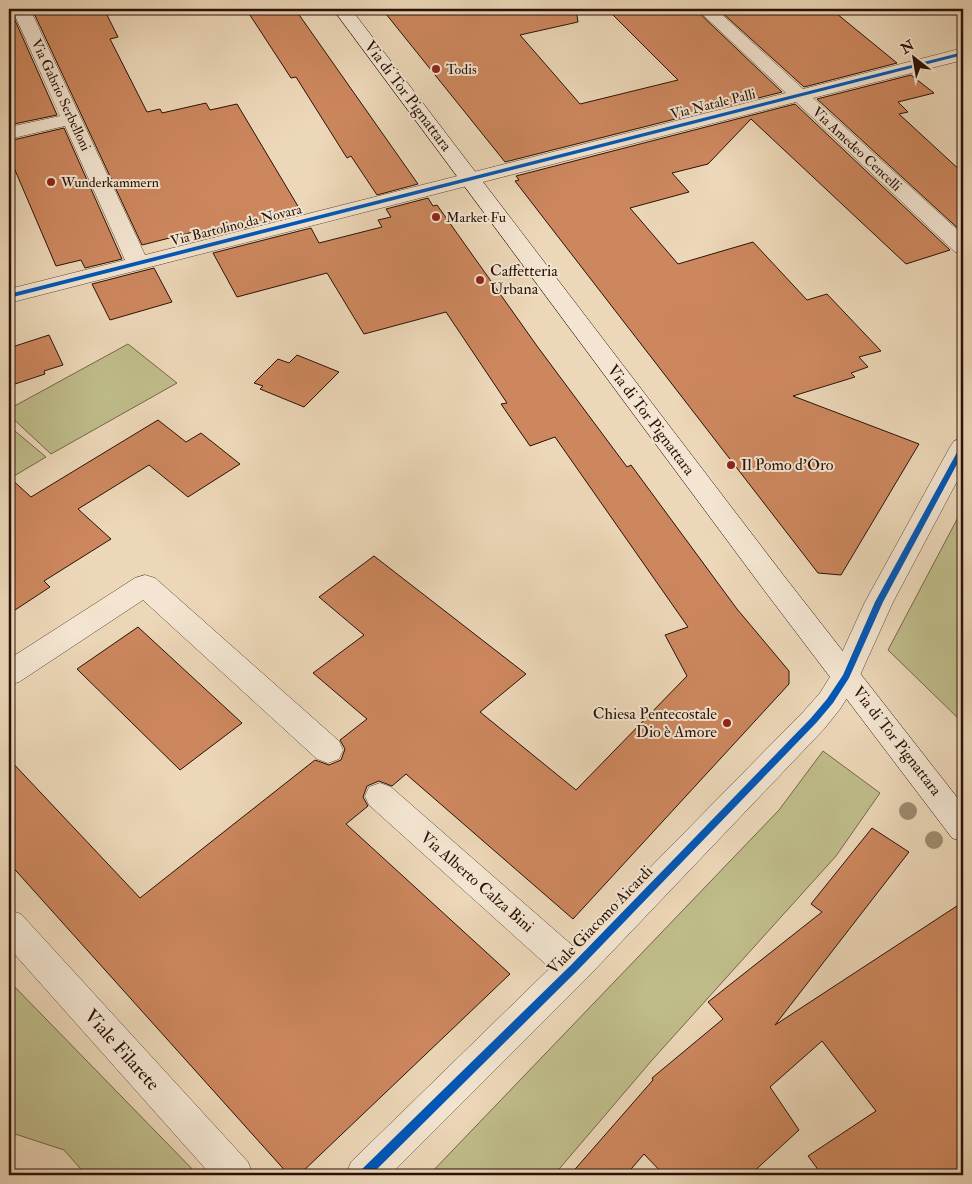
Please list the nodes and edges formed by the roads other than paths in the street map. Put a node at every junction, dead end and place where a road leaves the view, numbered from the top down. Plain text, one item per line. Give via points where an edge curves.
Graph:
1 (21, 9) edge
2 (342, 9) edge
3 (706, 9) edge
4 (963, 54) edge
5 (799, 95) junction
6 (72, 119) junction
7 (9, 133) edge
8 (470, 178) junction
9 (963, 247) edge
10 (138, 263) junction
11 (9, 296) edge
12 (963, 448) edge
13 (9, 674) edge
14 (846, 676) junction
15 (328, 750) dead end
16 (380, 796) dead end
17 (963, 828) edge
18 (9, 925) edge
19 (574, 968) junction
20 (235, 1175) edge
21 (364, 1175) edge

1 - 6 street, Via Gabrio Serbelloni
2 - 8 street, Via di Tor Pignattara
3 - 5 street, Via Amedeo Cencelli
4 - 5 street, Via Natale Palli
5 - 8 street, Via Natale Palli
5 - 9 street, Via Amedeo Cencelli
6 - 7 street
6 - 10 street, Via Gabrio Serbelloni
8 - 10 street, Via Bartolino da Novara
8 - 14 street, Via di Tor Pignattara
10 - 11 street, Via Bartolino da Novara
12 - 14 street, Viale Giacomo Aicardi via 879,602
13 - 15 street via 145,585
14 - 17 street, Via di Tor Pignattara
14 - 19 street, Viale Giacomo Aicardi via 814,720
16 - 19 street, Via Alberto Calza Bini
18 - 20 street, Viale Filarete
19 - 21 street, Viale Giacomo Aicardi

